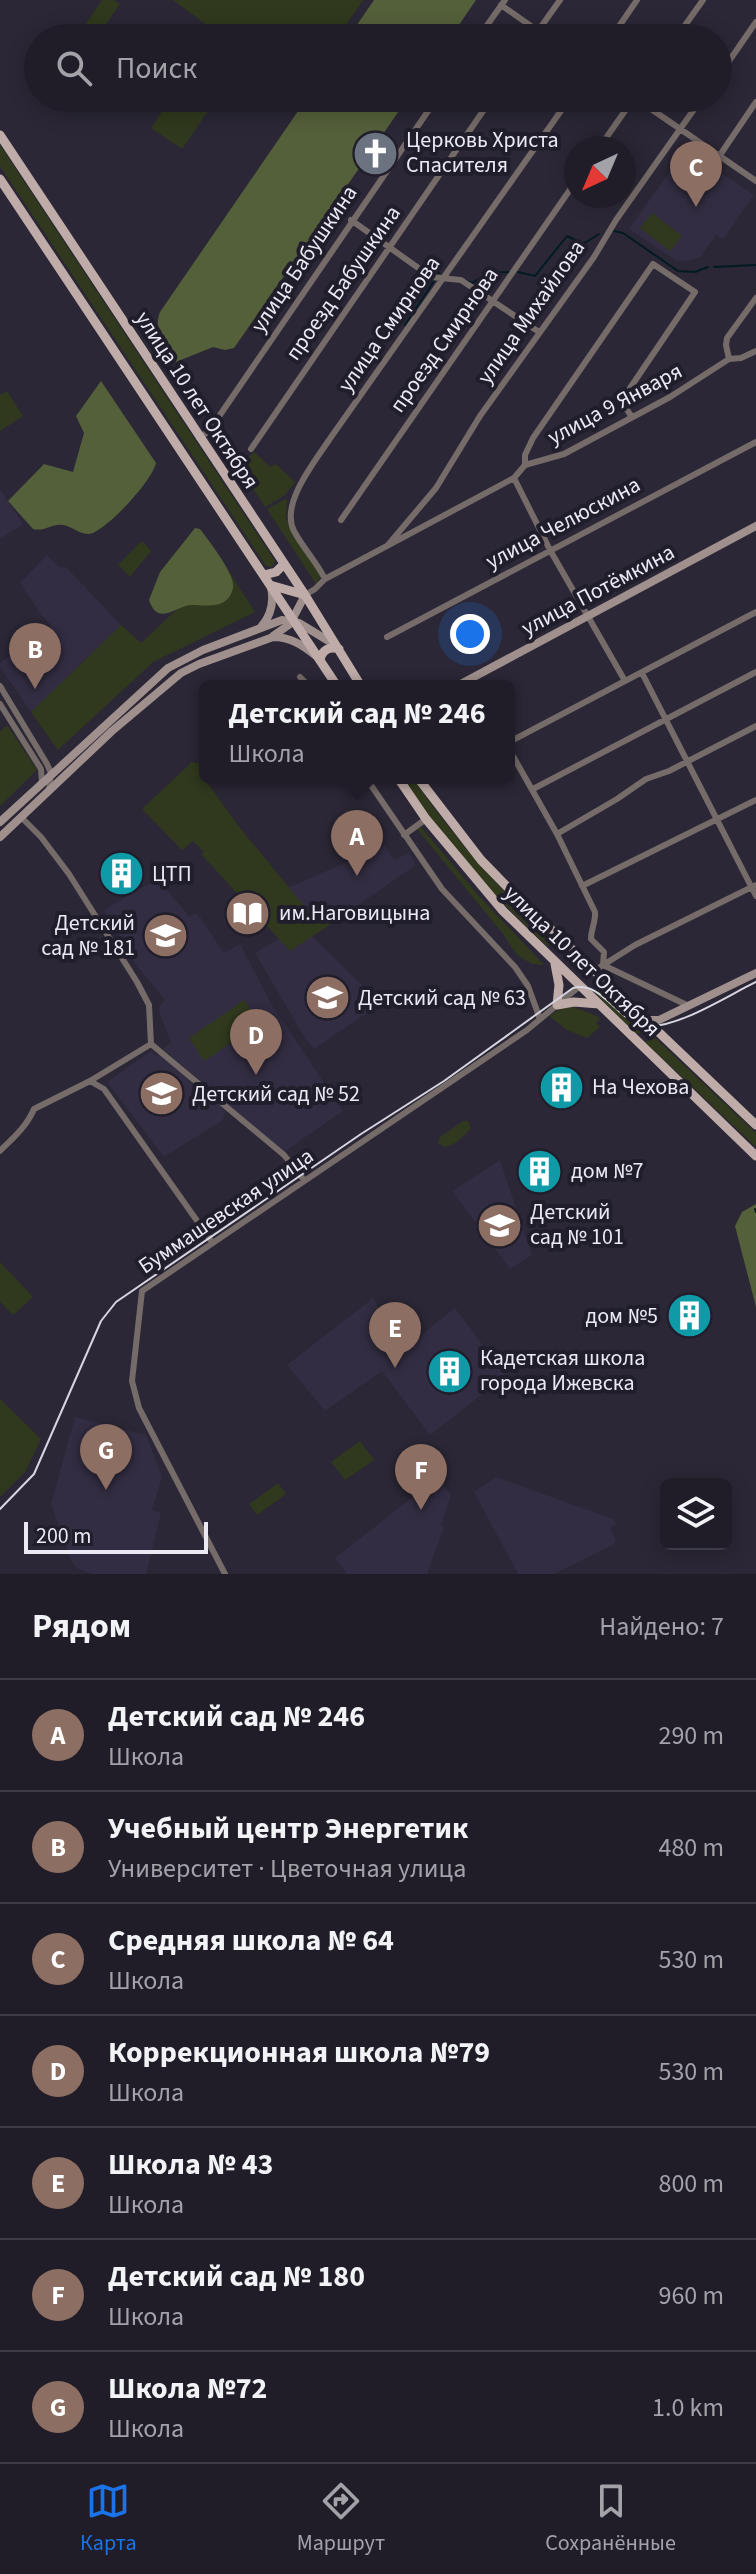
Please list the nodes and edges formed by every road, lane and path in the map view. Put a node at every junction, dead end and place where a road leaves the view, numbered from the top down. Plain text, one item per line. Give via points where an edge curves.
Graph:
1 (560, 0) edge
2 (637, 0) edge
3 (703, 0) edge
4 (503, 3) edge
5 (756, 22) edge
6 (488, 24) edge
7 (525, 24) edge
8 (542, 24) edge
9 (621, 24) edge
10 (686, 24) edge
11 (732, 57) edge
12 (756, 102) edge
13 (427, 112) edge
14 (482, 112) edge
15 (560, 112) edge
16 (624, 112) edge
17 (656, 112) edge
18 (692, 112) edge
19 (681, 128) junction
20 (0, 135) edge
21 (607, 136) edge
22 (720, 155) junction
23 (0, 179) edge
24 (756, 181) edge
25 (564, 198) edge
26 (351, 220) junction
27 (390, 247) junction
28 (444, 278) junction
29 (756, 298) edge
30 (492, 302) junction
31 (539, 332) junction
32 (756, 351) edge
33 (729, 359) junction
34 (632, 417) junction
35 (199, 438) junction
36 (756, 442) edge
37 (251, 449) dead end
38 (525, 465) junction
39 (514, 478) junction
40 (341, 520) dead end
41 (756, 526) edge
42 (388, 545) junction
43 (550, 550) junction
44 (284, 564) junction
45 (325, 579) junction
46 (267, 580) junction
47 (305, 595) junction
48 (756, 612) edge
49 (588, 615) junction
50 (292, 621) junction
51 (258, 630) junction
52 (387, 637) dead end
53 (269, 638) junction
54 (339, 649) junction
55 (320, 660) junction
56 (756, 672) edge
57 (642, 673) junction
58 (300, 677) dead end
59 (303, 680) edge
60 (333, 680) edge
61 (357, 680) edge
62 (468, 680) edge
63 (625, 681) junction
64 (0, 686) edge
65 (0, 704) edge
66 (667, 719) junction
67 (756, 726) edge
68 (515, 739) edge
69 (515, 759) edge
70 (689, 762) junction
71 (62, 763) junction
72 (44, 766) junction
73 (51, 773) junction
74 (66, 774) junction
75 (42, 783) junction
76 (370, 784) edge
77 (402, 784) edge
78 (423, 784) edge
79 (533, 789) junction
80 (49, 790) junction
81 (756, 800) edge
82 (21, 817) junction
83 (426, 819) junction
84 (717, 820) junction
85 (0, 822) edge
86 (557, 834) junction
87 (404, 835) junction
88 (0, 837) edge
89 (582, 886) junction
90 (754, 886) edge
91 (756, 896) edge
92 (558, 938) junction
93 (540, 948) junction
94 (555, 964) junction
95 (603, 965) junction
96 (594, 972) junction
97 (756, 973) edge
98 (604, 982) junction
99 (580, 986) junction
100 (599, 1004) junction
101 (557, 1005) junction
102 (689, 1006) junction
103 (540, 1019) junction
104 (645, 1020) junction
105 (151, 1044) junction
106 (90, 1081) junction
107 (756, 1125) edge
108 (0, 1151) edge
109 (756, 1156) edge
110 (304, 1180) junction
111 (212, 1242) junction
112 (225, 1574) edge

1 - 8 street
2 - 9 street
3 - 10 street
4 - 6 street
4 - 7 street
5 - 11 street
12 - 22 street
13 - 26 street, улица Бабушкина
14 - 27 street, проезд Бабушкина
15 - 28 street, улица Смирнова
16 - 21 street
17 - 19 street
18 - 19 street, улица Михайлова
19 - 22 street
19 - 31 street, улица Михайлова
20 - 35 main road, улица 10 лет Октября
22 - 24 street
23 - 46 main road, улица 10 лет Октября
25 - 30 street, проезд Смирнова
26 - 27 street
26 - 35 street, улица Бабушкина via 209,431
27 - 28 street via 431,277
27 - 37 street, проезд Бабушкина
28 - 30 street via 461,280
28 - 45 street, улица Смирнова via 329,440 292,504 292,527
29 - 33 street via 727,338
30 - 31 street
30 - 40 street, проезд Смирнова
31 - 42 street, улица Михайлова via 436,488
32 - 33 street, улица 9 Января
33 - 34 street, улица 9 Января
34 - 38 street, улица 9 Января via 564,454
34 - 38 street via 624,397 695,292 653,264 533,438
35 - 44 main road, улица 10 лет Октября
36 - 43 street, улица Челюскина
38 - 39 street
39 - 42 street
39 - 43 street
41 - 49 main road, улица Потёмкина
42 - 45 street
43 - 49 street
43 - 52 street, улица Челюскина
44 - 46 main road
44 - 47 main road, улица 10 лет Октября
45 - 47 street
46 - 47 main road
46 - 50 main road, улица 10 лет Октября
46 - 51 main road via 272,606
47 - 50 main road
47 - 54 main road, улица 10 лет Октября
48 - 57 street
49 - 62 main road, улица Потёмкина
49 - 63 street
50 - 51 main road
50 - 53 main road
50 - 54 main road
50 - 55 main road, улица 10 лет Октября
51 - 71 main road via 168,668
53 - 55 main road via 291,640
53 - 74 main road via 181,673
54 - 55 main road via 326,649
54 - 61 main road, улица 10 лет Октября
55 - 60 main road, улица 10 лет Октября
56 - 66 street
57 - 63 street
57 - 66 street
58 - 59 street
63 - 68 street
64 - 72 street
65 - 72 street
66 - 70 street
66 - 79 street
67 - 70 street
69 - 79 street
70 - 84 street
70 - 86 street via 646,779
71 - 72 street
71 - 73 main road
72 - 73 street
72 - 75 street
73 - 74 street
73 - 75 main road
73 - 80 street
74 - 80 main road
75 - 85 main road
76 - 87 street
77 - 83 main road, улица 10 лет Октября
78 - 92 main road, улица 10 лет Октября via 481,860
79 - 86 street
80 - 82 main road
81 - 84 street
82 - 88 main road
82 - 105 street via 69,874 137,982 149,1005
83 - 87 street
83 - 93 main road, улица 10 лет Октября
84 - 89 street
84 - 90 street
86 - 89 street
87 - 103 street via 442,889 515,967
89 - 95 street via 595,912 591,939 604,952
90 - 91 street
90 - 95 street
92 - 93 main road via 547,950
92 - 96 main road, улица 10 лет Октября
93 - 94 main road, улица 10 лет Октября
94 - 99 main road, улица 10 лет Октября
94 - 101 main road
95 - 96 street
95 - 102 street
96 - 98 main road, улица 10 лет Октября
97 - 102 main road
98 - 99 main road
98 - 104 main road, улица 10 лет Октября
99 - 100 main road, улица 10 лет Октября
99 - 101 street, Буммашевская улица
100 - 101 main road
100 - 109 main road, улица 10 лет Октября
101 - 103 street, Буммашевская улица
102 - 104 main road via 659,1020
103 - 110 street, Буммашевская улица
104 - 107 main road, улица 10 лет Октября
105 - 106 street
105 - 110 street via 284,1155
106 - 108 street via 34,1109
106 - 111 street via 104,1089
110 - 111 street, Буммашевская улица
111 - 112 street, Буммашевская улица via 142,1291 132,1384 139,1408

